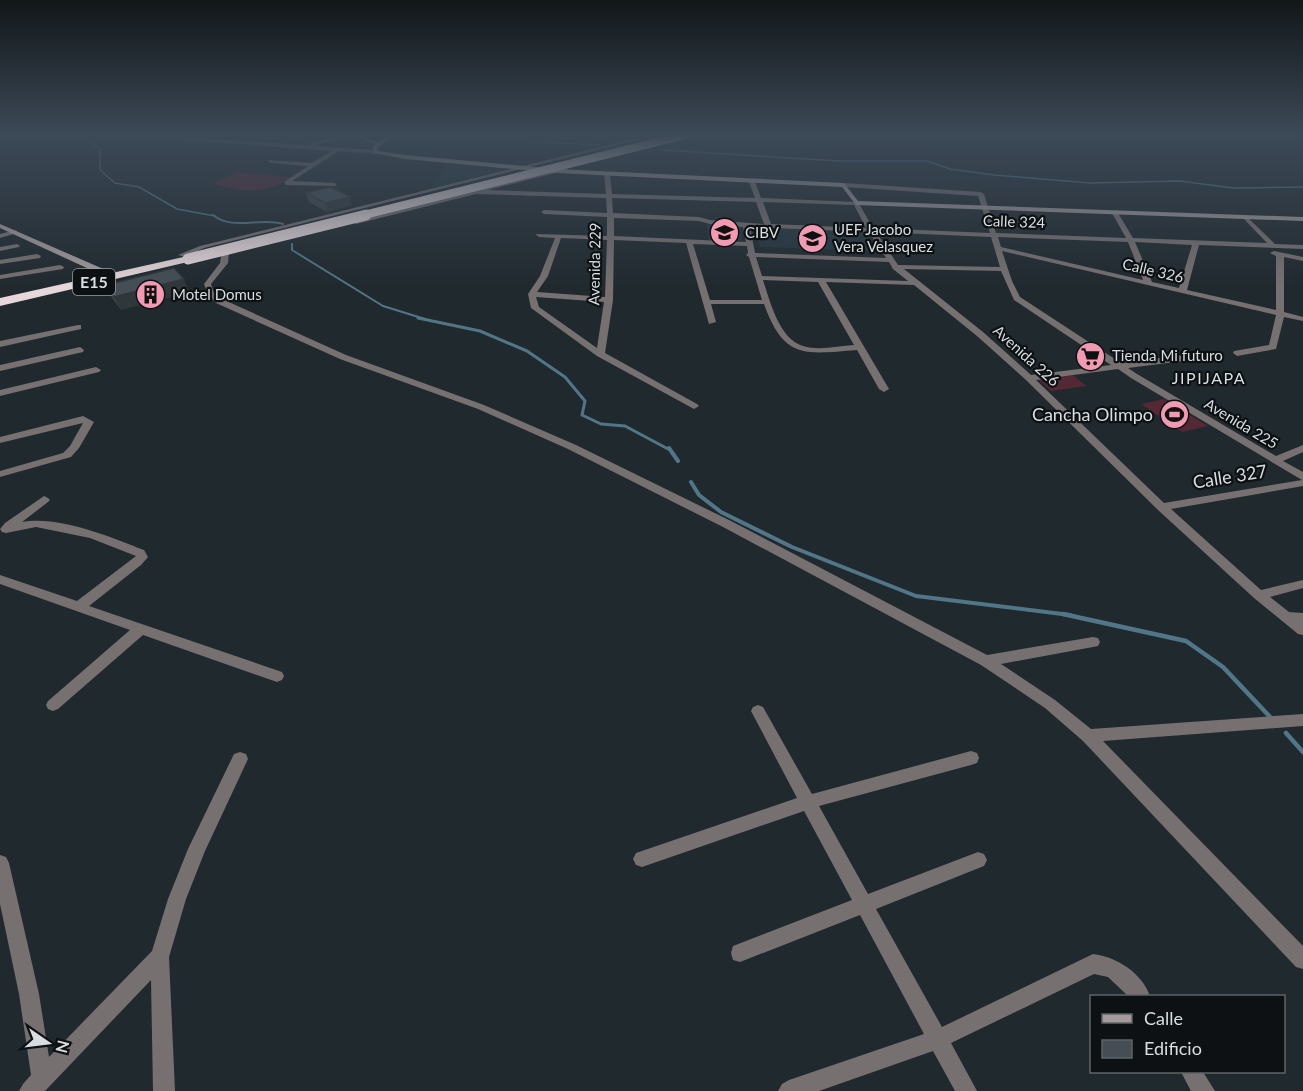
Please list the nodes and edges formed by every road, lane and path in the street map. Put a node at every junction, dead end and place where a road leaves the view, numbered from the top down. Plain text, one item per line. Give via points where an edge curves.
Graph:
1 (284, 185) edge
2 (313, 185) edge
3 (455, 185) edge
4 (470, 185) edge
5 (480, 185) edge
6 (504, 185) edge
7 (608, 185) edge
8 (753, 185) edge
9 (844, 185) joint
10 (284, 191) dead end
11 (294, 192) dead end
12 (477, 192) junction
13 (609, 195) junction
14 (757, 200) junction
15 (856, 203) junction
16 (986, 209) junction
17 (544, 212) dead end
18 (609, 213) junction
19 (1115, 213) junction
20 (1245, 217) junction
21 (699, 219) junction
22 (1303, 219) edge
23 (746, 225) junction
24 (768, 225) junction
25 (870, 229) junction
26 (2, 231) edge
27 (539, 235) dead end
28 (994, 235) junction
29 (559, 236) junction
30 (609, 237) junction
31 (1131, 240) junction
32 (693, 242) junction
33 (1196, 243) junction
34 (748, 244) junction
35 (1232, 245) junction
36 (17, 246) dead end
37 (1273, 246) junction
38 (1303, 247) edge
39 (998, 248) junction
40 (0, 249) edge
41 (225, 253) junction
42 (1280, 254) junction
43 (750, 255) junction
44 (37, 256) dead end
45 (185, 257) junction
46 (1303, 259) edge
47 (890, 260) junction
48 (0, 262) edge
49 (60, 267) dead end
50 (896, 267) junction
51 (1004, 269) junction
52 (100, 274) junction
53 (0, 277) edge
54 (758, 278) junction
55 (820, 279) junction
56 (914, 283) junction
57 (1149, 284) junction
58 (1182, 292) junction
59 (532, 294) junction
60 (0, 295) edge
61 (609, 300) junction
62 (0, 302) edge
63 (707, 302) junction
64 (767, 302) junction
65 (1280, 315) junction
66 (1303, 319) edge
67 (712, 322) dead end
68 (78, 327) dead end
69 (0, 344) edge
70 (859, 347) junction
71 (80, 350) dead end
72 (1237, 353) dead end
73 (600, 354) junction
74 (1199, 356) dead end
75 (1119, 367) junction
76 (0, 368) edge
77 (96, 370) dead end
78 (1029, 378) junction
79 (884, 389) dead end
80 (0, 393) edge
81 (694, 406) dead end
82 (0, 440) edge
83 (1303, 448) edge
84 (1276, 460) junction
85 (0, 474) edge
86 (1303, 477) edge
87 (1303, 483) edge
88 (44, 500) dead end
89 (1162, 507) junction
90 (3, 531) edge
91 (0, 579) edge
92 (1303, 584) edge
93 (1259, 595) junction
94 (79, 607) junction
95 (1286, 616) junction
96 (1303, 618) edge
97 (141, 629) junction
98 (1303, 630) edge
99 (1093, 642) dead end
100 (986, 661) junction
101 (277, 676) dead end
102 (53, 705) dead end
103 (758, 711) dead end
104 (1303, 720) edge
105 (1088, 736) junction
106 (970, 758) dead end
107 (240, 759) dead end
108 (808, 802) junction
109 (642, 859) dead end
110 (978, 860) dead end
111 (0, 863) edge
112 (865, 905) junction
113 (740, 953) dead end
114 (160, 957) junction
115 (1303, 960) edge
116 (1139, 995) edge
117 (938, 1039) junction
118 (1192, 1073) edge
119 (36, 1084) edge
120 (164, 1091) edge
121 (789, 1091) edge
122 (966, 1091) edge
123 (1204, 1091) edge

1 - 10 street via 281,188
2 - 11 street
3 - 45 street, E15 via 202,247
4 - 45 highway, E15, bridge
5 - 45 highway, E15, bridge
6 - 12 street, E15
7 - 13 street, Avenida 229
8 - 14 street
9 - 15 street
9 - 16 street, Avenida 225 via 981,194
12 - 13 street
12 - 41 street, E15
13 - 14 street
13 - 18 street, Avenida 229
14 - 15 street
14 - 24 street
15 - 16 street
15 - 25 street, Avenida 226
16 - 19 street
16 - 28 street, Avenida 225
17 - 18 street, Calle 324
18 - 21 street, Calle 324
18 - 30 street, Avenida 229
19 - 20 street
19 - 31 street
20 - 22 street
20 - 37 street
21 - 23 street, Calle 324
21 - 32 street
23 - 24 street, Calle 324
23 - 34 street
24 - 25 street, Calle 324
25 - 28 street, Calle 324
25 - 47 street, Avenida 226
26 - 52 street
26 - 52 street via 15,232
27 - 29 street
28 - 31 street, Calle 324
28 - 39 street, Avenida 225
29 - 30 street
29 - 59 street via 544,276
30 - 32 street
30 - 61 street, Avenida 229
31 - 33 street, Calle 324
31 - 57 street
32 - 34 street
32 - 63 street
33 - 35 street, Calle 324
33 - 58 street
34 - 43 street
35 - 37 street, Calle 324
35 - 42 street
36 - 40 street
37 - 38 street, Calle 324
39 - 51 street, Avenida 225
39 - 57 street, Calle 326
41 - 45 street, E15
41 - 100 street via 224,263 208,285 211,295 219,301 343,357 481,407 572,447
42 - 46 street
42 - 65 street
43 - 47 street
43 - 54 street
44 - 48 street
45 - 52 highway, E15
45 - 62 highway, E15
47 - 50 street, Avenida 226
49 - 53 street
50 - 51 street
50 - 56 street, Avenida 226
51 - 75 street, Avenida 225 via 1017,298
52 - 60 highway, E15
54 - 55 street
54 - 64 street
55 - 56 street
55 - 70 street
56 - 78 street, Avenida 226
57 - 58 street, Calle 326
58 - 65 street, Calle 326
59 - 61 street
59 - 73 street via 535,308
61 - 73 street, Avenida 229
63 - 64 street
63 - 67 street
64 - 70 street via 784,337 793,345 811,350
65 - 66 street, Calle 326
65 - 72 street via 1274,347
68 - 69 street
70 - 79 street
71 - 76 street
73 - 81 street
74 - 75 street
75 - 78 street
75 - 84 street, Avenida 225
77 - 80 street
78 - 89 street, Avenida 226
82 - 85 street via 83,419 89,422 67,455
83 - 84 street
84 - 86 street, Avenida 225
87 - 89 street, Calle 327
88 - 90 street
89 - 93 street, Avenida 226
90 - 94 street via 36,523 93,535 140,553 142,557 137,562
91 - 94 street
92 - 93 street
93 - 95 street, Avenida 226
94 - 97 street
95 - 96 street
95 - 98 street, Avenida 226
97 - 101 street
97 - 102 street
99 - 100 street
100 - 105 street via 1050,704
103 - 108 street
104 - 105 street
105 - 115 street
106 - 108 street
107 - 114 street via 197,849
108 - 109 street
108 - 112 street
110 - 112 street
111 - 119 street via 29,994
112 - 113 street
112 - 117 street
114 - 119 street
114 - 120 street
116 - 117 street via 1120,972 1105,964 1093,964
117 - 121 street
117 - 122 street
118 - 123 street

